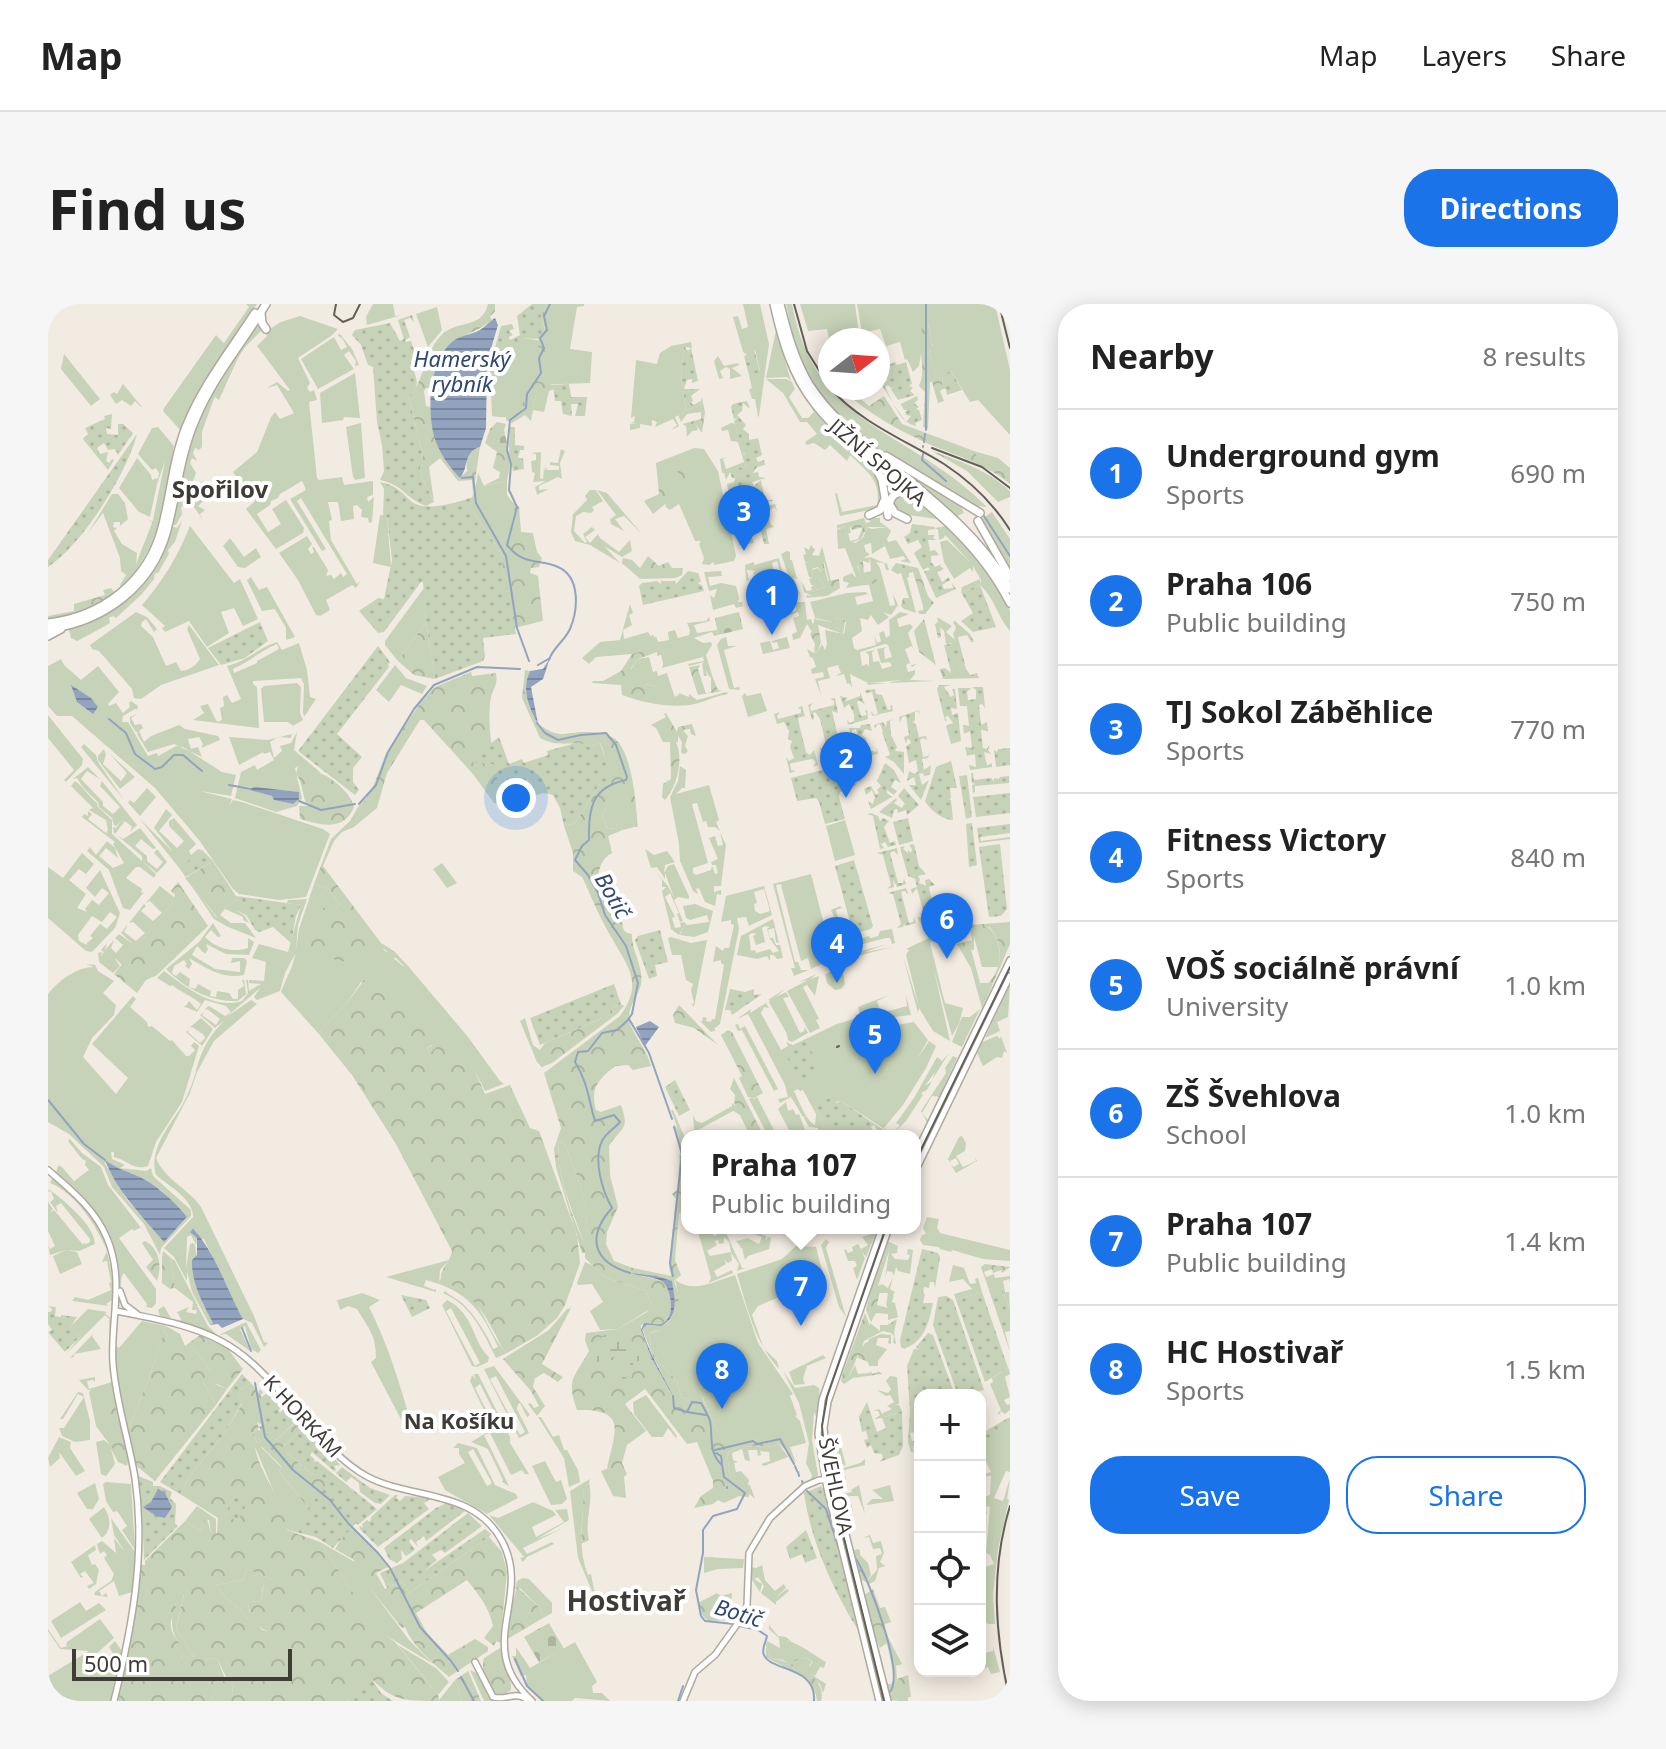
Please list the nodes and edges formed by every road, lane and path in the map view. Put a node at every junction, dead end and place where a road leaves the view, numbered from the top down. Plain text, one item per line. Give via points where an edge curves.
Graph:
1 (774, 304) edge
2 (780, 304) edge
3 (262, 307) edge
4 (266, 329) dead end
5 (863, 447) junction
6 (952, 497) junction
7 (887, 499) junction
8 (922, 500) junction
9 (941, 511) junction
10 (966, 514) dead end
11 (869, 515) dead end
12 (907, 519) dead end
13 (961, 529) junction
14 (1010, 577) edge
15 (1010, 589) edge
16 (1010, 603) edge
17 (75, 624) junction
18 (48, 626) edge
19 (48, 636) edge
20 (1010, 960) edge
21 (1010, 976) edge
22 (921, 1143) edge
23 (921, 1160) edge
24 (48, 1170) edge
25 (880, 1234) edge
26 (887, 1234) edge
27 (118, 1284) junction
28 (116, 1311) junction
29 (142, 1317) junction
30 (829, 1479) junction
31 (475, 1662) dead end
32 (508, 1666) junction
33 (508, 1697) junction
34 (114, 1701) edge
35 (530, 1701) edge
36 (683, 1701) edge
37 (879, 1701) edge
38 (888, 1701) edge

1 - 5 highway, JIŽNÍ SPOJKA via 801,382 821,412
2 - 5 highway, JIŽNÍ SPOJKA via 810,385
3 - 4 highway
3 - 17 highway via 194,423 166,532 152,565 117,603
3 - 18 highway via 191,416 174,464 160,533 147,562 106,604
5 - 6 highway
5 - 7 highway via 880,474
5 - 8 highway, JIŽNÍ SPOJKA
5 - 9 highway, JIŽNÍ SPOJKA
6 - 10 highway
6 - 14 highway via 979,517
7 - 8 highway via 902,491
7 - 11 highway
7 - 12 highway via 893,511
8 - 9 highway, JIŽNÍ SPOJKA
9 - 13 highway, JIŽNÍ SPOJKA
13 - 15 highway, JIŽNÍ SPOJKA via 991,559
13 - 16 highway, JIŽNÍ SPOJKA
17 - 18 highway
17 - 19 highway
20 - 22 main road
21 - 23 main road
24 - 27 main road via 99,1223 113,1254
25 - 30 main road, ŠVEHLOVA via 820,1407 818,1444
26 - 30 main road, ŠVEHLOVA via 827,1406
27 - 28 main road
27 - 29 main road via 123,1303
28 - 29 main road, K HORKÁM
28 - 34 main road via 113,1365 135,1479 139,1552 131,1627
29 - 32 main road, K HORKÁM via 226,1343 365,1476 448,1498 485,1520 501,1538 510,1563 512,1592 503,1637
30 - 36 main road via 802,1489 770,1518 751,1549 747,1605 714,1656 695,1672
30 - 37 main road, ŠVEHLOVA
30 - 38 main road, ŠVEHLOVA
31 - 33 main road via 491,1695
32 - 33 main road via 513,1687
32 - 35 main road, K HORKÁM
33 - 35 main road

